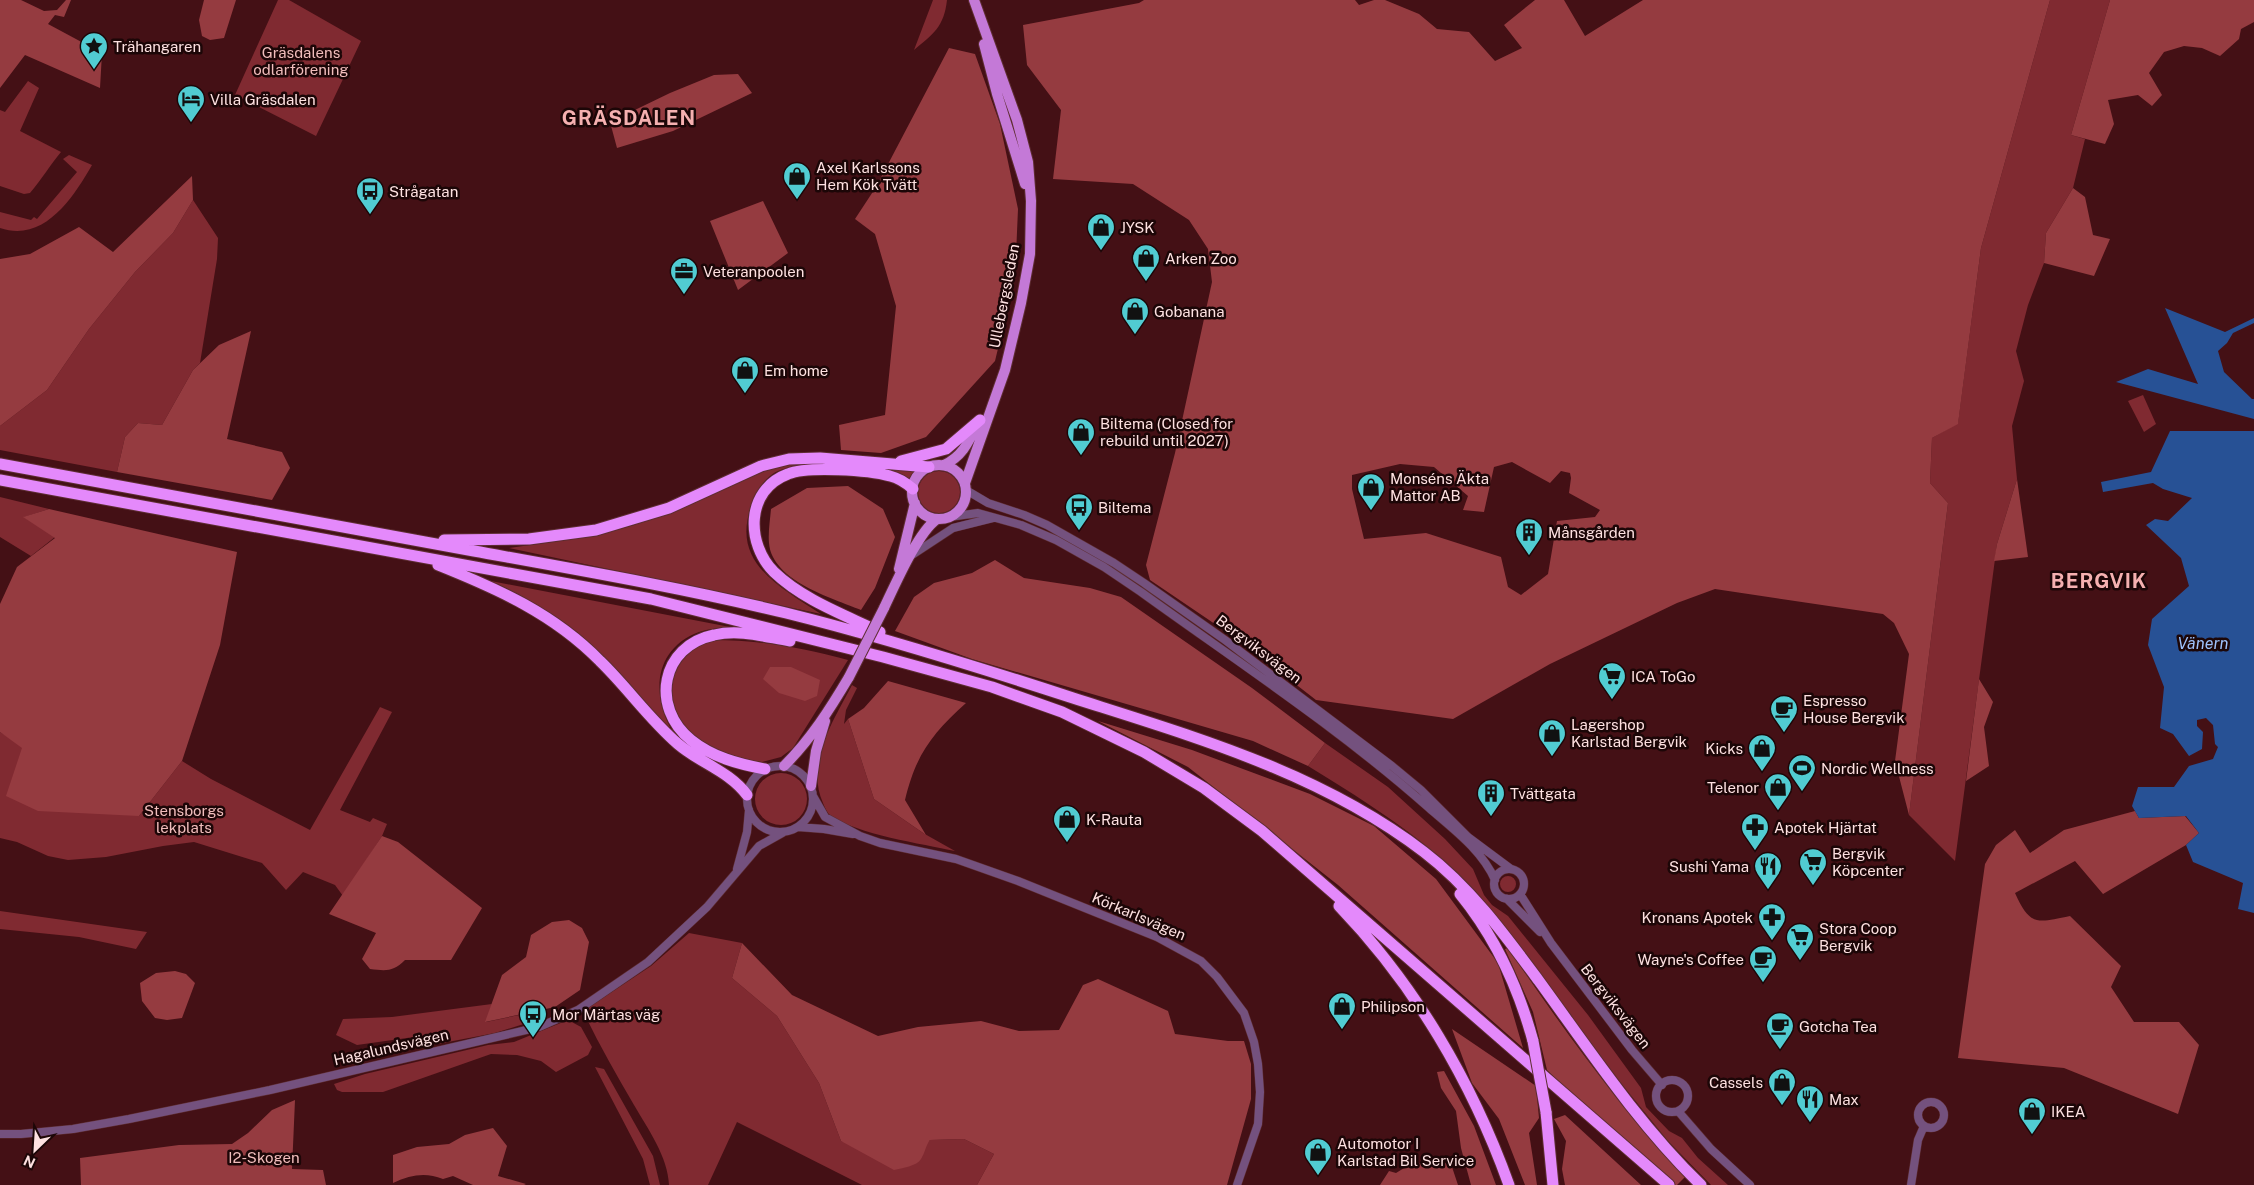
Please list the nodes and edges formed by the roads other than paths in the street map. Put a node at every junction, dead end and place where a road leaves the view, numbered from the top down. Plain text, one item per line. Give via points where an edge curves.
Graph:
1 (974, 0) edge
2 (996, 394) junction
3 (980, 420) junction
4 (888, 463) junction
5 (0, 464) edge
6 (944, 465) junction
7 (929, 467) junction
8 (0, 480) edge
9 (966, 487) junction
10 (913, 489) junction
11 (915, 503) junction
12 (949, 517) junction
13 (1000, 518) junction
14 (937, 519) junction
15 (417, 540) junction
16 (912, 555) junction
17 (416, 556) junction
18 (886, 605) junction
19 (904, 644) junction
20 (897, 661) junction
21 (828, 713) junction
22 (784, 766) junction
23 (765, 770) junction
24 (812, 791) junction
25 (748, 795) junction
26 (749, 810) junction
27 (798, 827) junction
28 (784, 832) junction
29 (860, 836) junction
30 (1408, 840) junction
31 (1511, 869) junction
32 (736, 873) junction
33 (1495, 880) junction
34 (1331, 891) junction
35 (1520, 894) junction
36 (1507, 899) junction
37 (1551, 943) junction
38 (1662, 1085) junction
39 (1678, 1111) junction
40 (1924, 1126) dead end
41 (0, 1134) edge
42 (1237, 1185) edge
43 (1509, 1185) edge
44 (1553, 1185) edge
45 (1669, 1185) edge
46 (1701, 1185) edge
47 (1750, 1185) edge
48 (1911, 1185) edge

1 - 2 main road, Ullebergsleden via 1028,162 1030,254 1005,370
2 - 3 main road, Ullebergsleden
2 - 9 main road, Ullebergsleden
3 - 4 highway via 946,449
3 - 6 main road, Ullebergsleden via 958,458
4 - 7 highway
4 - 15 highway via 804,458 775,462 669,508 596,530 529,539
5 - 15 highway
6 - 7 main road
6 - 9 main road via 957,471
7 - 10 main road via 918,476
8 - 17 highway
9 - 12 main road via 962,506
9 - 31 street, Bergviksvägen via 988,504 1047,525 1114,562 1144,583 1392,766 1468,837
10 - 11 main road
10 - 19 highway via 890,476 864,472 801,471 771,484 758,501 753,524 758,549 769,566 785,581 815,600
11 - 14 main road via 920,511
11 - 18 main road via 901,562
12 - 13 street, Bergviksvägen via 978,513
12 - 14 main road
13 - 16 street, Bergviksvägen via 954,528
13 - 33 street, Bergviksvägen via 1056,540 1104,568 1354,747 1466,841 1490,867
14 - 16 main road via 924,529
15 - 19 highway via 668,587 783,612
16 - 18 main road
17 - 20 highway via 652,600
17 - 25 highway via 522,602 563,628 599,660 678,744 730,778
18 - 21 main road, bridge
19 - 30 highway via 1247,756 1344,799
20 - 23 highway via 743,633 714,634 682,650 667,677 667,705 674,723 713,755
20 - 34 highway via 1037,703 1144,752 1232,807
21 - 22 main road
21 - 24 main road via 816,750
22 - 23 street
22 - 24 street via 800,772
23 - 25 street via 753,780
24 - 27 street via 810,814
24 - 29 street, Körkarlsvägen via 825,817
25 - 26 street
26 - 28 street via 763,827
26 - 32 street, Hagalundsvägen
27 - 28 street
27 - 29 street, Körkarlsvägen
28 - 32 street, Hagalundsvägen via 760,846
29 - 42 street, Körkarlsvägen via 956,859 1018,881 1157,937 1200,961 1217,977 1244,1013 1258,1064 1258,1124
30 - 44 highway, bridge via 1458,890 1488,931 1512,978 1533,1041 1546,1112
30 - 46 highway via 1448,872 1475,900 1513,945 1639,1116
31 - 33 street via 1501,872
31 - 35 street via 1523,878 1524,887
32 - 41 street, Hagalundsvägen via 688,927 648,962 578,1010 539,1027 270,1090 129,1119 73,1129
33 - 36 street via 1498,894
34 - 43 highway via 1338,906 1385,959 1436,1033 1480,1111
34 - 45 highway
35 - 36 street
35 - 37 street, Bergviksvägen
36 - 37 street, Bergviksvägen
37 - 38 street, Bergviksvägen
38 - 39 street via 1656,1096 1660,1105 1668,1111
38 - 39 street via 1673,1081 1686,1088 1687,1101
39 - 47 street via 1711,1149
40 - 48 street via 1918,1140

